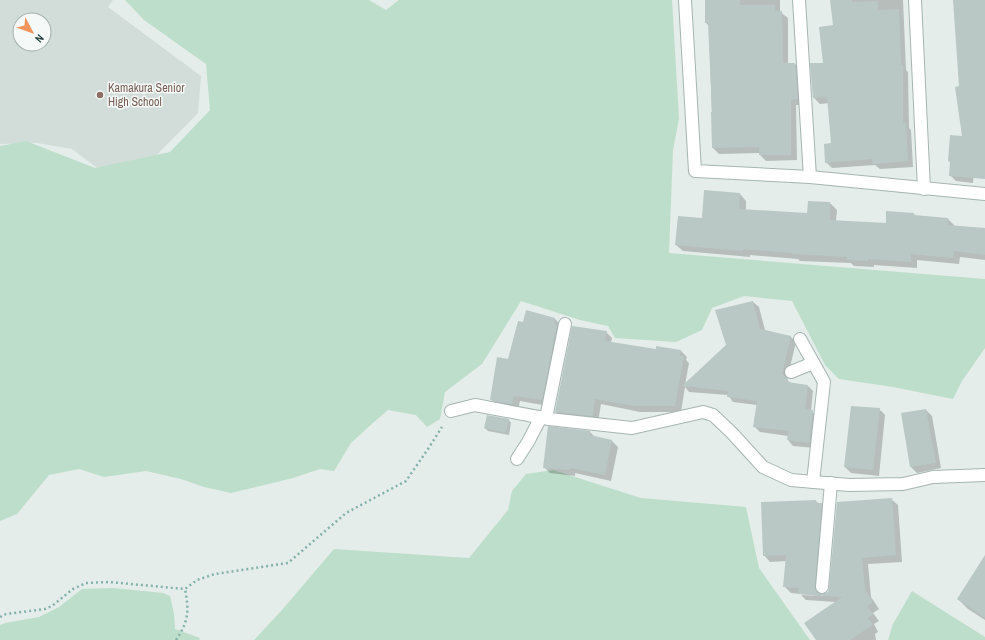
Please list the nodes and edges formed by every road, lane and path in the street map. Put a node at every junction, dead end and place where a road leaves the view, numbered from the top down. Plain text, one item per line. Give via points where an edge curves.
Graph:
1 (685, 0) edge
2 (799, 0) edge
3 (915, 0) edge
4 (810, 177) junction
5 (924, 189) junction
6 (985, 194) edge
7 (565, 324) dead end
8 (800, 339) dead end
9 (813, 363) junction
10 (791, 372) dead end
11 (451, 411) joint
12 (544, 418) junction
13 (517, 459) dead end
14 (985, 475) edge
15 (813, 482) junction
16 (831, 484) junction
17 (822, 587) dead end
18 (185, 589) junction
19 (0, 618) edge
20 (176, 640) edge

1 - 4 street via 695,171
2 - 4 street
3 - 5 street
4 - 5 street
5 - 6 street
7 - 12 street
8 - 9 street
9 - 10 street
9 - 15 street via 824,382
11 - 12 street via 474,404
11 - 18 path via 406,481 346,513 288,562 216,574 197,580
12 - 13 street
12 - 15 street via 632,428 703,412 713,415 764,467 791,480
14 - 16 street via 933,477 903,484
15 - 16 street
16 - 17 street
18 - 19 path via 109,582 86,583 45,609 6,614
18 - 20 path via 188,607 186,623

